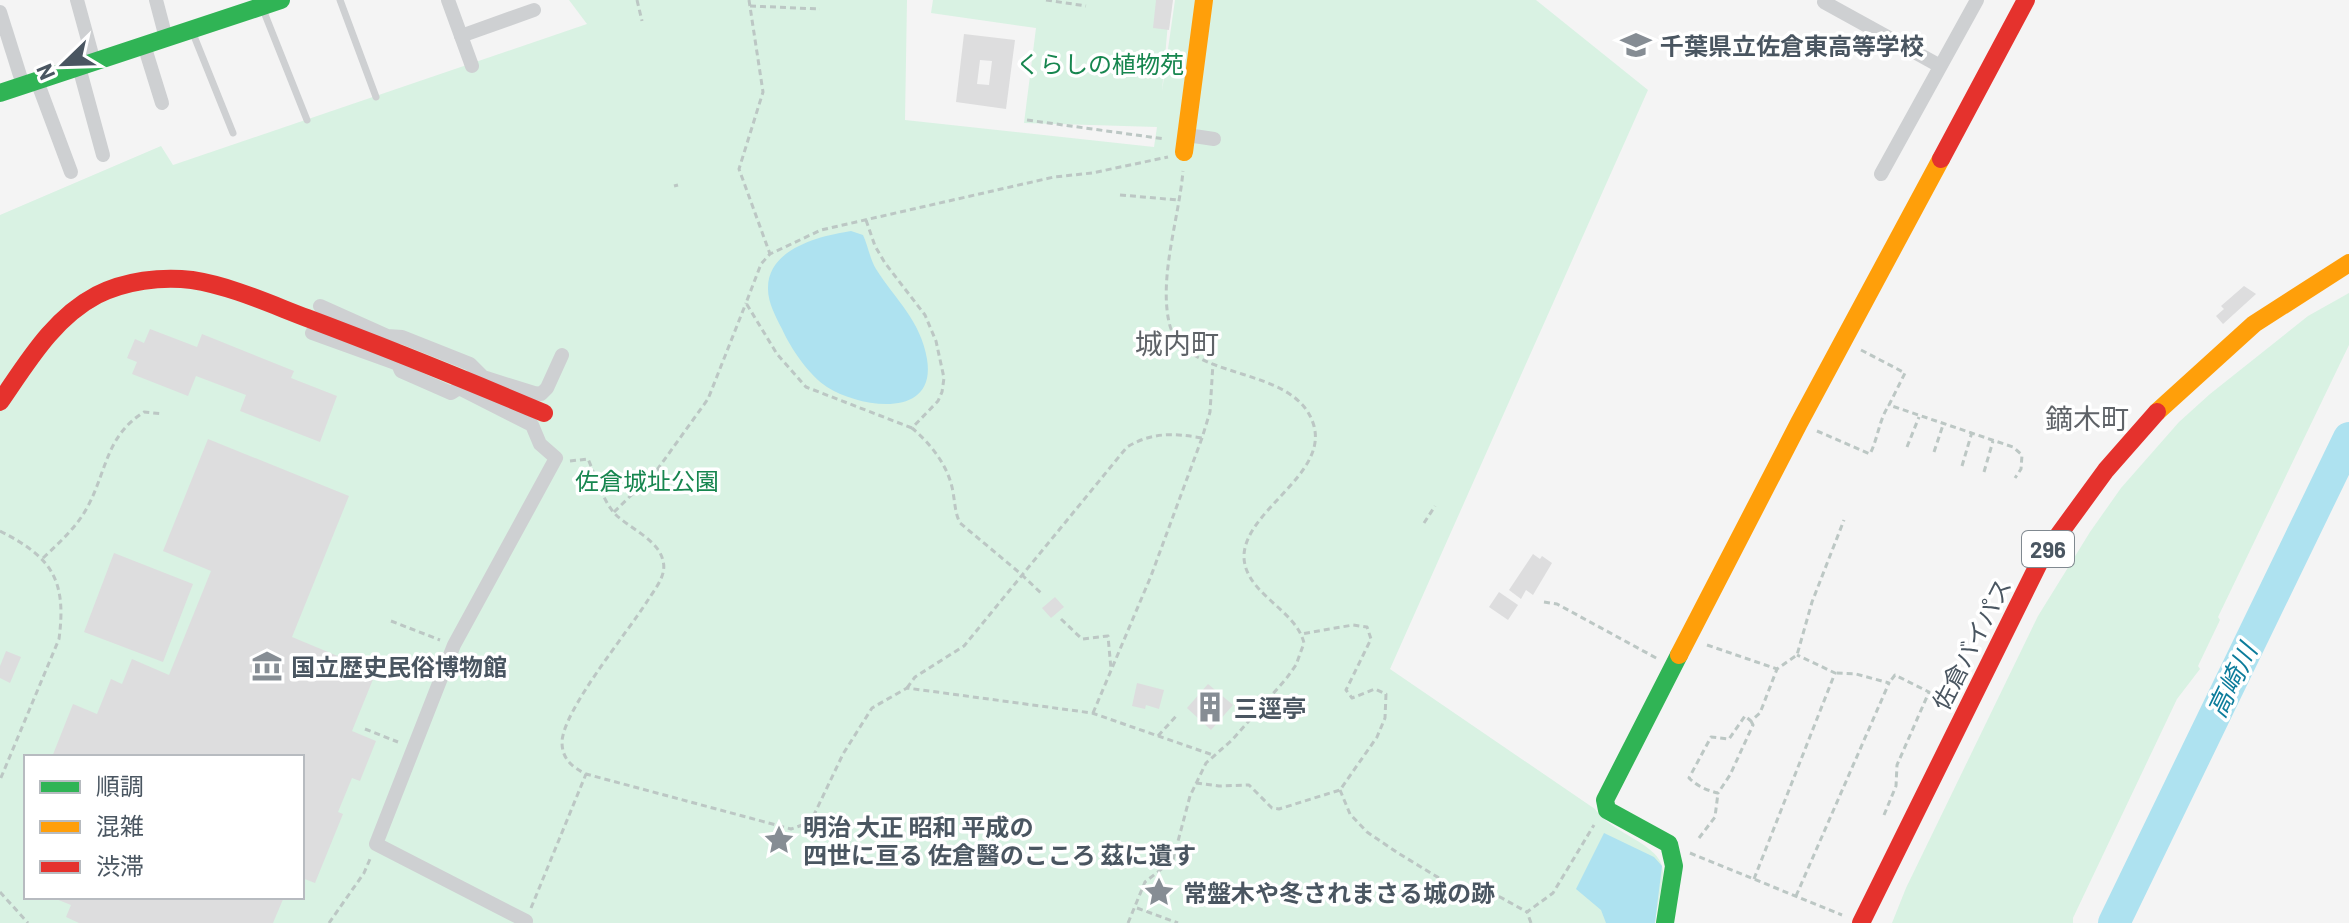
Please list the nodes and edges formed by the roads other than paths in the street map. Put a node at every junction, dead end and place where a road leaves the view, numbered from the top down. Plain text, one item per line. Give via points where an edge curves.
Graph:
1 (77, 0) edge
2 (156, 0) edge
3 (281, 0) edge
4 (340, 0) edge
5 (448, 0) edge
6 (1204, 0) edge
7 (1825, 0) edge
8 (1977, 0) edge
9 (2026, 0) edge
10 (262, 7) junction
11 (534, 10) dead end
12 (0, 12) edge
13 (192, 29) junction
14 (461, 36) junction
15 (166, 38) junction
16 (144, 45) junction
17 (86, 64) junction
18 (472, 66) dead end
19 (1940, 66) junction
20 (30, 83) junction
21 (0, 93) edge
22 (376, 97) dead end
23 (162, 103) dead end
24 (307, 120) dead end
25 (233, 133) dead end
26 (1214, 139) dead end
27 (1185, 143) joint
28 (103, 155) dead end
29 (71, 172) dead end
30 (1881, 174) dead end
31 (2349, 245) edge
32 (2343, 267) edge
33 (320, 306) dead end
34 (312, 333) dead end
35 (562, 355) dead end
36 (0, 402) edge
37 (544, 413) dead end
38 (526, 921) edge
39 (1665, 923) edge
40 (1861, 923) edge

1 - 17 street
2 - 15 street
3 - 10 main road
4 - 22 lane
5 - 14 street
6 - 27 main road
7 - 19 street
8 - 19 street
9 - 39 main road via 1605,800 1607,810 1669,844 1674,866
10 - 13 main road
10 - 24 lane
11 - 14 street
12 - 20 street
13 - 15 main road
13 - 25 lane
14 - 18 street
15 - 16 main road
16 - 17 main road
16 - 23 street
17 - 20 main road
17 - 28 street
19 - 30 street
20 - 21 main road
20 - 29 street
26 - 27 street
31 - 32 street
32 - 40 main road, 佐倉バイパス / 296 via 2254,324 2176,392 2073,512 2041,559
33 - 35 street via 470,364 483,377 534,393 547,388
34 - 38 street via 398,364 401,371 451,393 467,391 532,425 540,444 556,458 454,645 376,844
36 - 37 main road via 70,313 96,296 133,283 181,279 225,289 365,340

